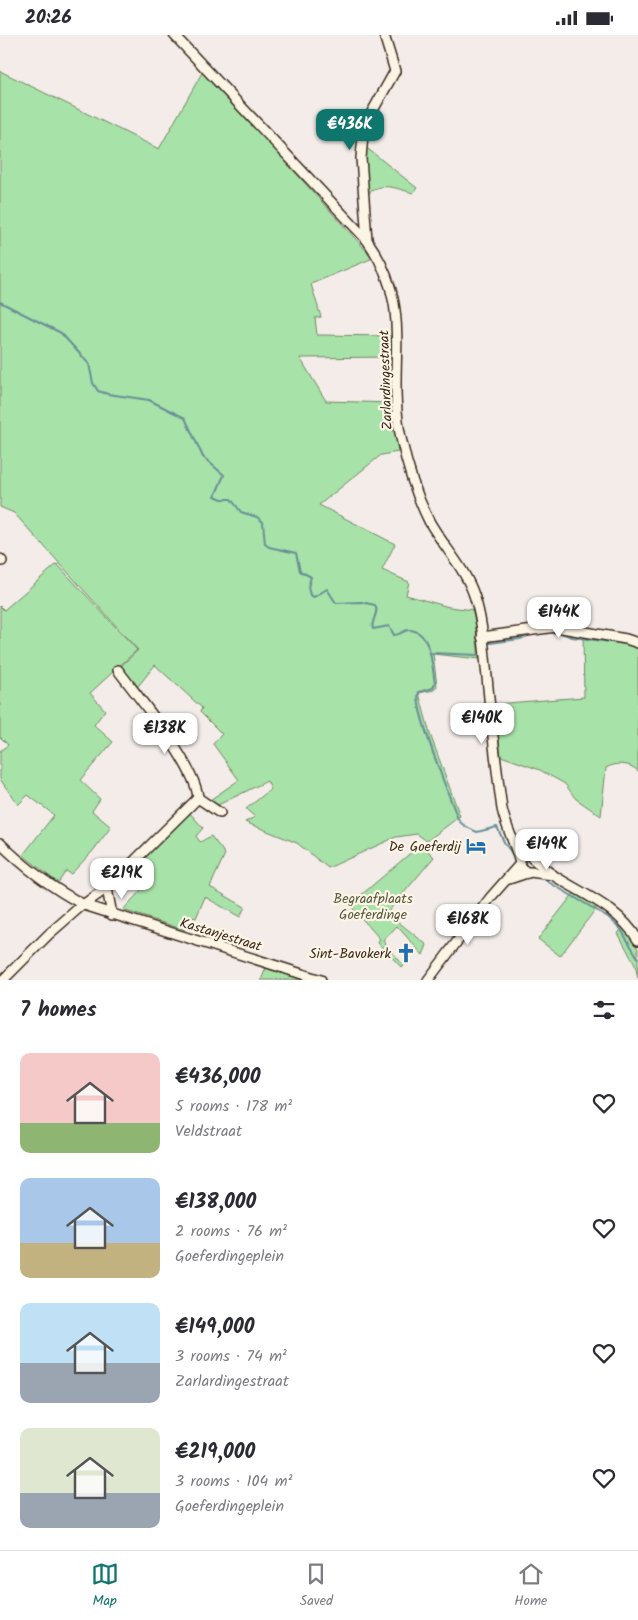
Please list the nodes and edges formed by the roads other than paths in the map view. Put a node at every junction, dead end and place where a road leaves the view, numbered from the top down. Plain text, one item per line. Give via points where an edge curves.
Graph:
1 (174, 35) edge
2 (384, 35) edge
3 (367, 240) junction
4 (482, 637) junction
5 (638, 643) edge
6 (118, 669) dead end
7 (198, 798) junction
8 (220, 813) dead end
9 (0, 843) edge
10 (515, 843) junction
11 (532, 859) junction
12 (521, 863) junction
13 (529, 872) junction
14 (554, 875) junction
15 (509, 879) junction
16 (107, 888) junction
17 (84, 905) junction
18 (112, 915) junction
19 (638, 939) edge
20 (3, 980) edge
21 (321, 980) edge
22 (428, 980) edge

1 - 3 street, Zarlardingestraat
2 - 3 street via 395,71 363,135 361,158
3 - 4 street, Zarlardingestraat via 385,270 393,293 398,339 398,408 401,437 411,475 429,521 474,593
4 - 5 street via 556,627
4 - 10 street, Zarlardingestraat via 502,809
6 - 7 street via 184,761 198,790
7 - 8 street
7 - 16 street
9 - 17 street, Kastanjestraat via 64,894
10 - 11 street, Zarlardingestraat
10 - 12 street, Zarlardingestraat
11 - 12 street
11 - 13 street via 535,867
11 - 14 street, Zarlardingestraat
12 - 13 street, Zarlardingestraat via 522,870
12 - 15 street
13 - 14 street, Zarlardingestraat
13 - 15 street
14 - 19 street, Zarlardingestraat via 616,913
15 - 22 street via 490,898
16 - 17 street
16 - 18 street
17 - 18 street, Kastanjestraat
17 - 20 street via 49,934
18 - 21 street, Kastanjestraat

